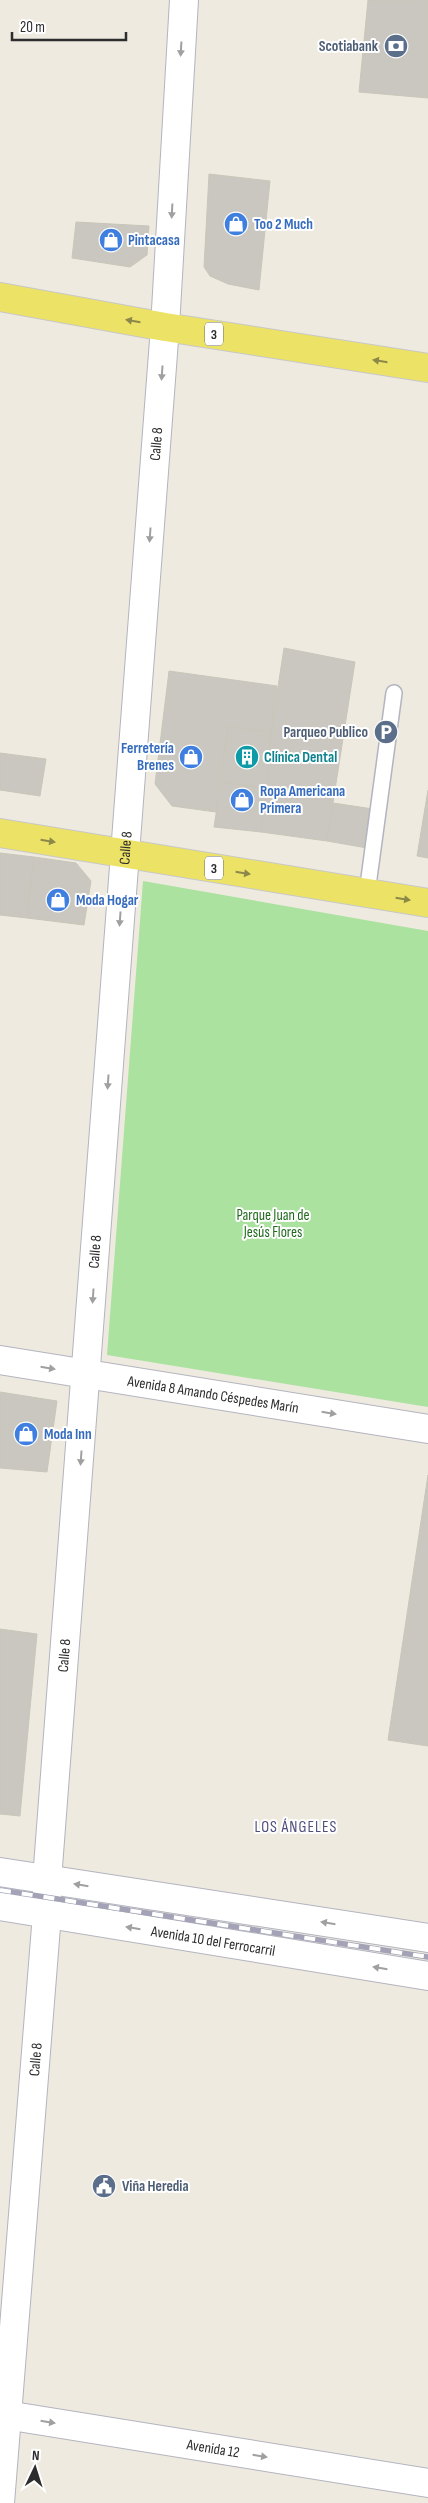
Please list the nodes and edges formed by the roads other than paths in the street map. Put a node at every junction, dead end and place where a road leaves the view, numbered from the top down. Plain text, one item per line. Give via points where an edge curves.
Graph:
1 (184, 0) edge
2 (0, 297) edge
3 (165, 327) junction
4 (428, 368) edge
5 (394, 692) dead end
6 (0, 833) edge
7 (126, 853) junction
8 (367, 893) junction
9 (428, 903) edge
10 (0, 1360) edge
11 (87, 1374) junction
12 (428, 1429) edge
13 (0, 1872) edge
14 (47, 1880) junction
15 (0, 1906) edge
16 (47, 1914) junction
17 (428, 1938) edge
18 (428, 1976) edge
19 (4, 2415) edge
20 (428, 2483) edge
21 (0, 2503) edge

1 -> 3 street, Calle 8
3 -> 2 main road, 3
4 -> 3 main road, 3
3 -> 7 street, Calle 8
5 - 8 lane
6 -> 7 main road, 3
7 -> 8 main road, 3
7 -> 11 street, Calle 8
8 -> 9 main road, 3
10 -> 11 street, Avenida 8 Amando Céspedes Marín
11 -> 12 street, Avenida 8 Amando Céspedes Marín
11 -> 14 street, Calle 8
13 - 14 street
14 - 16 street, Calle 8
17 -> 14 street
15 - 16 street, Avenida 10 del Ferrocarril
18 -> 16 street, Avenida 10 del Ferrocarril
16 - 19 street, Calle 8
19 -> 20 street, Avenida 12
19 - 21 street, Calle 8

